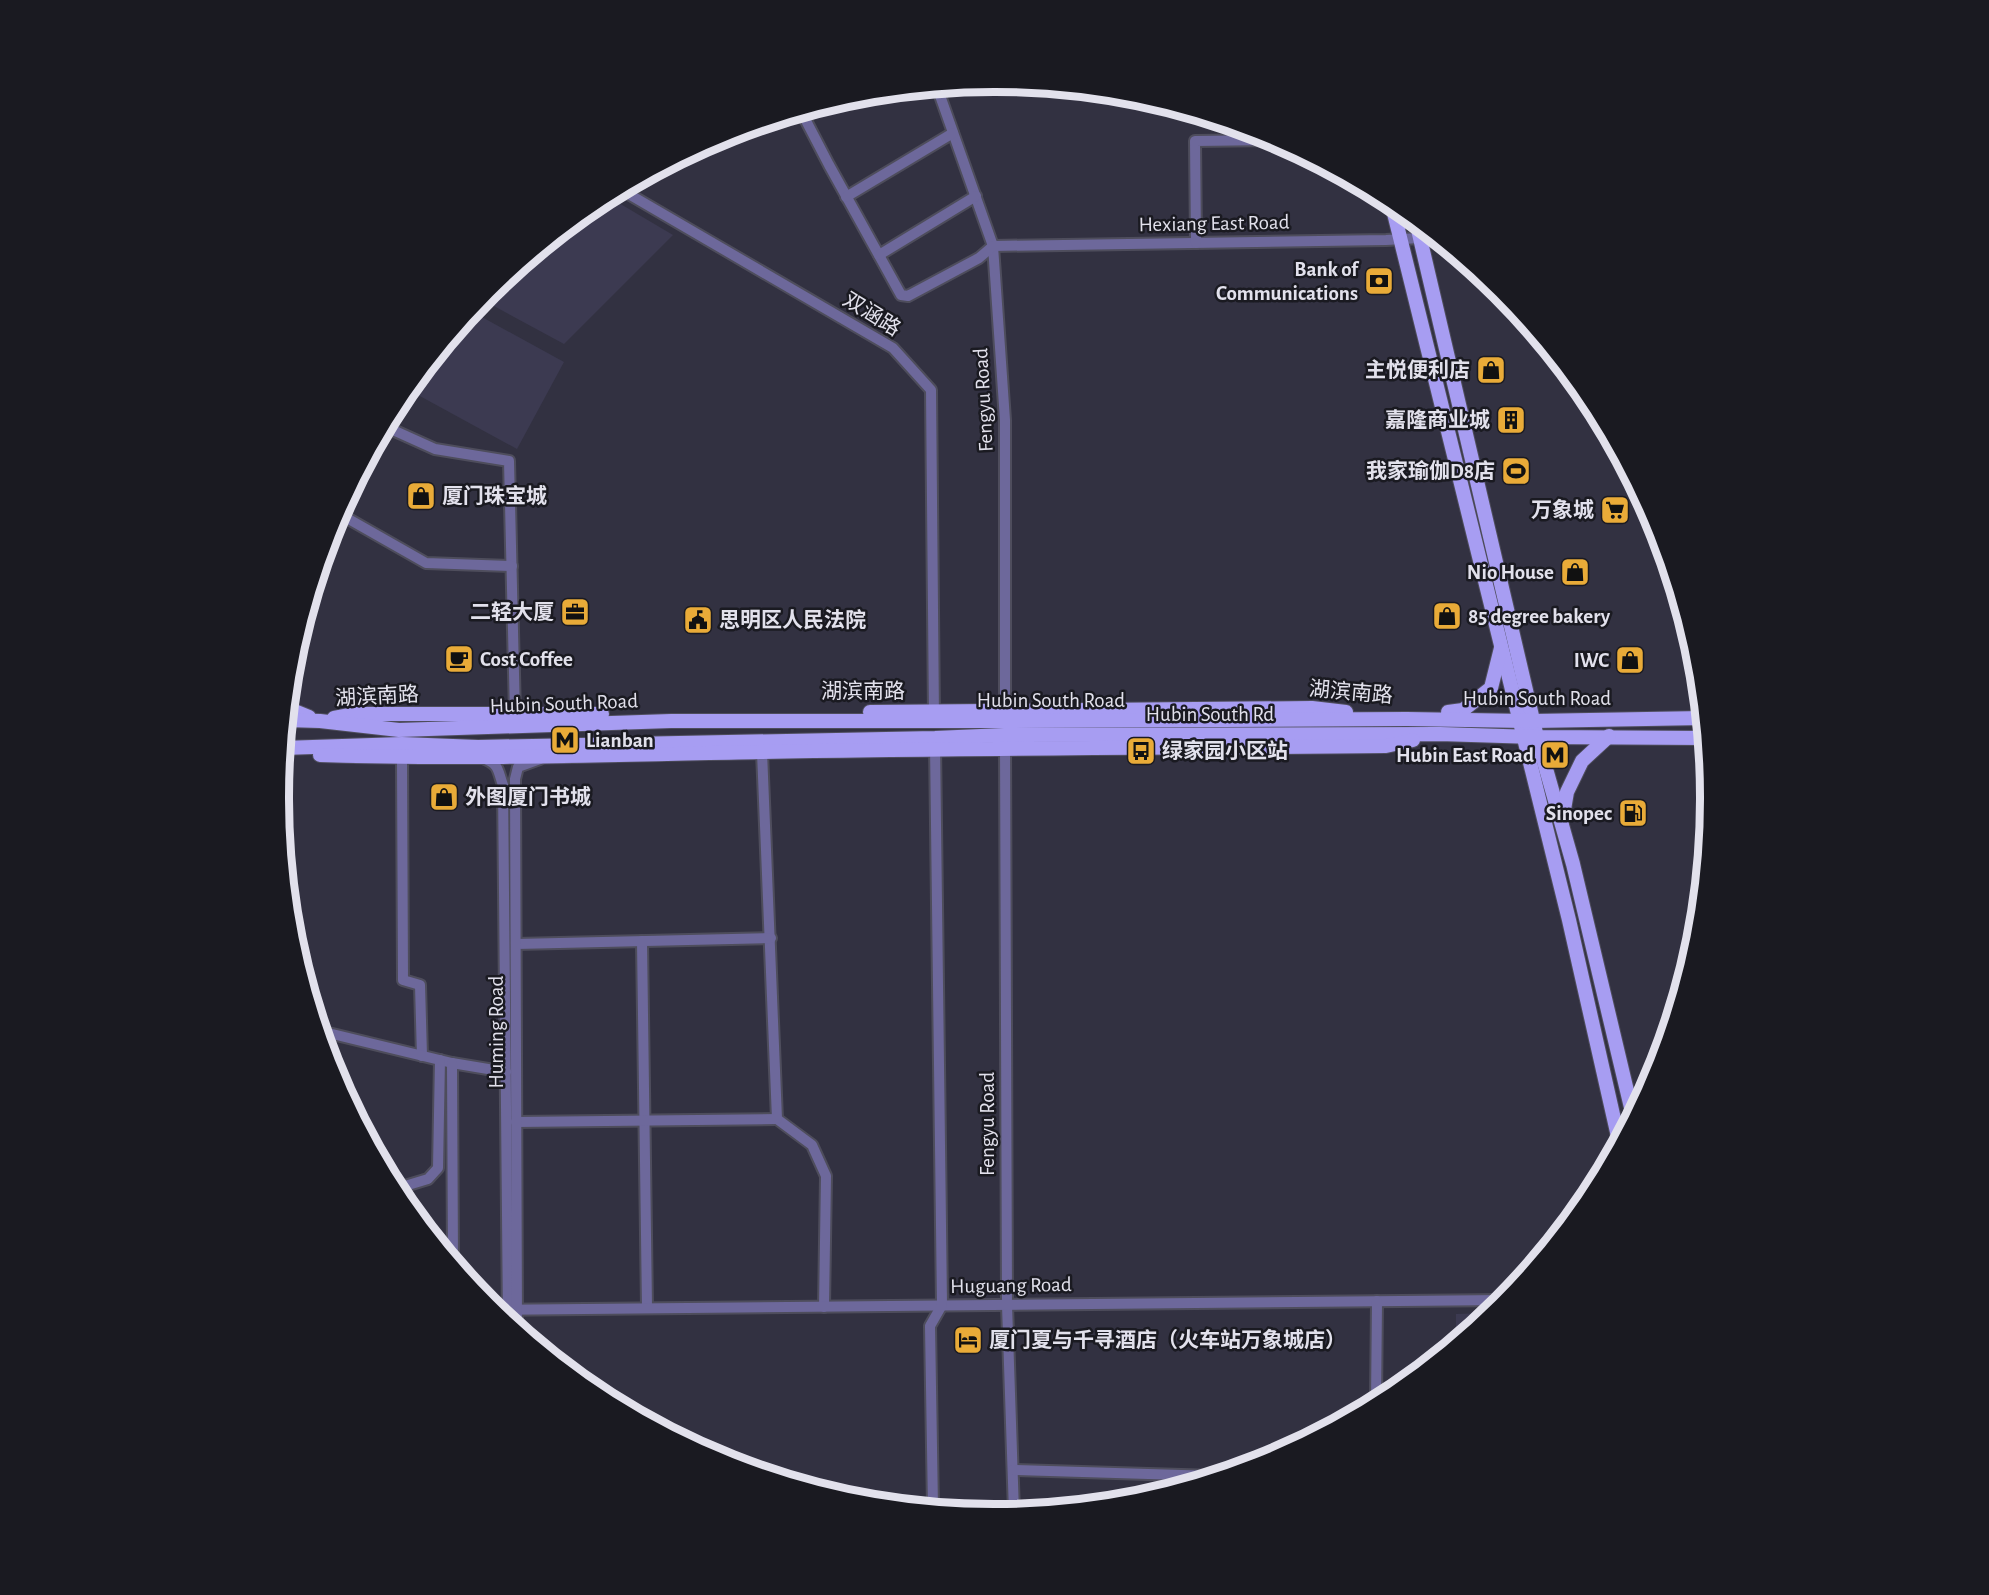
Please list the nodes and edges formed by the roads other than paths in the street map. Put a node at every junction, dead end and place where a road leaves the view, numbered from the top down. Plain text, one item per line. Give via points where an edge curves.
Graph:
1 (939, 94) edge
2 (805, 118) edge
3 (953, 132) junction
4 (1252, 140) edge
5 (628, 194) edge
6 (976, 196) junction
7 (846, 197) junction
8 (1394, 215) edge
9 (1418, 233) edge
10 (1419, 238) junction
11 (1425, 238) edge
12 (1400, 239) junction
13 (1197, 243) junction
14 (993, 246) junction
15 (879, 255) junction
16 (392, 430) edge
17 (346, 518) edge
18 (512, 566) junction
19 (1501, 648) junction
20 (294, 711) edge
21 (515, 715) junction
22 (934, 716) junction
23 (1407, 718) junction
24 (1695, 718) edge
25 (1518, 719) junction
26 (293, 720) edge
27 (320, 721) junction
28 (1533, 721) junction
29 (1004, 723) junction
30 (1440, 734) junction
31 (1522, 736) junction
32 (1609, 736) junction
33 (1537, 737) junction
34 (1698, 738) edge
35 (935, 744) junction
36 (1005, 750) junction
37 (290, 752) edge
38 (290, 752) edge
39 (762, 752) junction
40 (548, 757) junction
41 (402, 758) junction
42 (482, 758) junction
43 (1573, 864) junction
44 (771, 938) junction
45 (642, 941) junction
46 (516, 944) junction
47 (329, 1033) edge
48 (422, 1056) junction
49 (440, 1060) junction
50 (452, 1063) junction
51 (506, 1072) junction
52 (1630, 1105) edge
53 (777, 1119) junction
54 (644, 1120) junction
55 (516, 1122) junction
56 (1617, 1131) edge
57 (405, 1186) edge
58 (453, 1250) edge
59 (1491, 1300) edge
60 (1377, 1301) junction
61 (942, 1305) junction
62 (1007, 1305) junction
63 (824, 1306) junction
64 (647, 1308) junction
65 (511, 1312) edge
66 (511, 1312) edge
67 (512, 1313) edge
68 (1376, 1392) edge
69 (1014, 1470) junction
70 (1187, 1476) edge
71 (933, 1500) edge
72 (1014, 1503) edge

1 - 3 street, Fengyu Road
2 - 7 street
3 - 6 street, Fengyu Road
3 - 7 street
4 - 13 street via 1196,141
5 - 22 street, 双涵路 via 893,348 931,390
6 - 14 street, Fengyu Road
6 - 15 street
7 - 15 street
8 - 12 main road
9 - 10 main road
10 - 11 street, Hexiang East Road
10 - 12 street, Hexiang East Road
10 - 28 main road
12 - 13 street, Hexiang East Road
12 - 19 main road
13 - 14 street, Hexiang East Road
14 - 15 street via 979,258 908,296 901,295
14 - 29 street, Fengyu Road via 1005,420
16 - 18 street via 435,449 509,461
17 - 18 street via 426,563
18 - 21 street
19 - 23 main road via 1491,688 1463,710
19 - 25 main road
20 - 27 main road
21 - 22 main road, 湖滨南路
21 - 27 main road, 湖滨南路 via 355,714
22 - 27 main road, 湖滨南路 via 399,730
22 - 29 main road, 湖滨南路
23 - 25 main road, Hubin South Road
23 - 29 main road, 湖滨南路 via 1311,708
24 - 28 main road, Hubin South Road
25 - 28 main road, Hubin South Road
25 - 31 main road
26 - 27 main road, 湖滨南路
28 - 33 main road
29 - 30 main road, Hubin South Rd
29 - 35 main road, Hubin South Rd
29 - 36 street, Fengyu Road
30 - 31 main road, Hubin South Rd
30 - 36 main road via 1386,746
31 - 33 main road, Hubin South Road
31 - 56 main road
32 - 33 main road, Hubin South Road
32 - 34 main road, Hubin South Road
32 - 43 main road via 1582,761 1567,792 1562,820
33 - 43 main road
35 - 36 main road
35 - 37 main road via 402,744
35 - 39 main road
35 - 61 street
36 - 62 street, Fengyu Road
38 - 41 main road
39 - 40 main road
39 - 44 street
40 - 42 main road
40 - 46 street, Huming Road via 518,767 515,779
41 - 42 main road
41 - 48 street via 403,980 420,985
42 - 51 street, Huming Road via 495,763 502,785
43 - 52 main road
44 - 45 street
44 - 53 street
45 - 46 street
45 - 54 street
46 - 55 street, Huming Road
47 - 48 street
48 - 49 street
49 - 50 street
49 - 57 street via 438,1168 428,1179
50 - 51 street
50 - 58 street
51 - 65 street, Huming Road
53 - 54 street
53 - 63 street via 812,1145 826,1176
54 - 55 street
54 - 64 street
55 - 66 street, Huming Road
59 - 60 street, Huguang Road
60 - 62 street, Huguang Road
60 - 68 street
61 - 62 street, Huguang Road
61 - 63 street, Huguang Road
61 - 71 street via 930,1326
62 - 69 street, Fengyu Road
63 - 64 street, Huguang Road
64 - 67 street, Huguang Road
69 - 70 street
69 - 72 street, Fengyu Road

